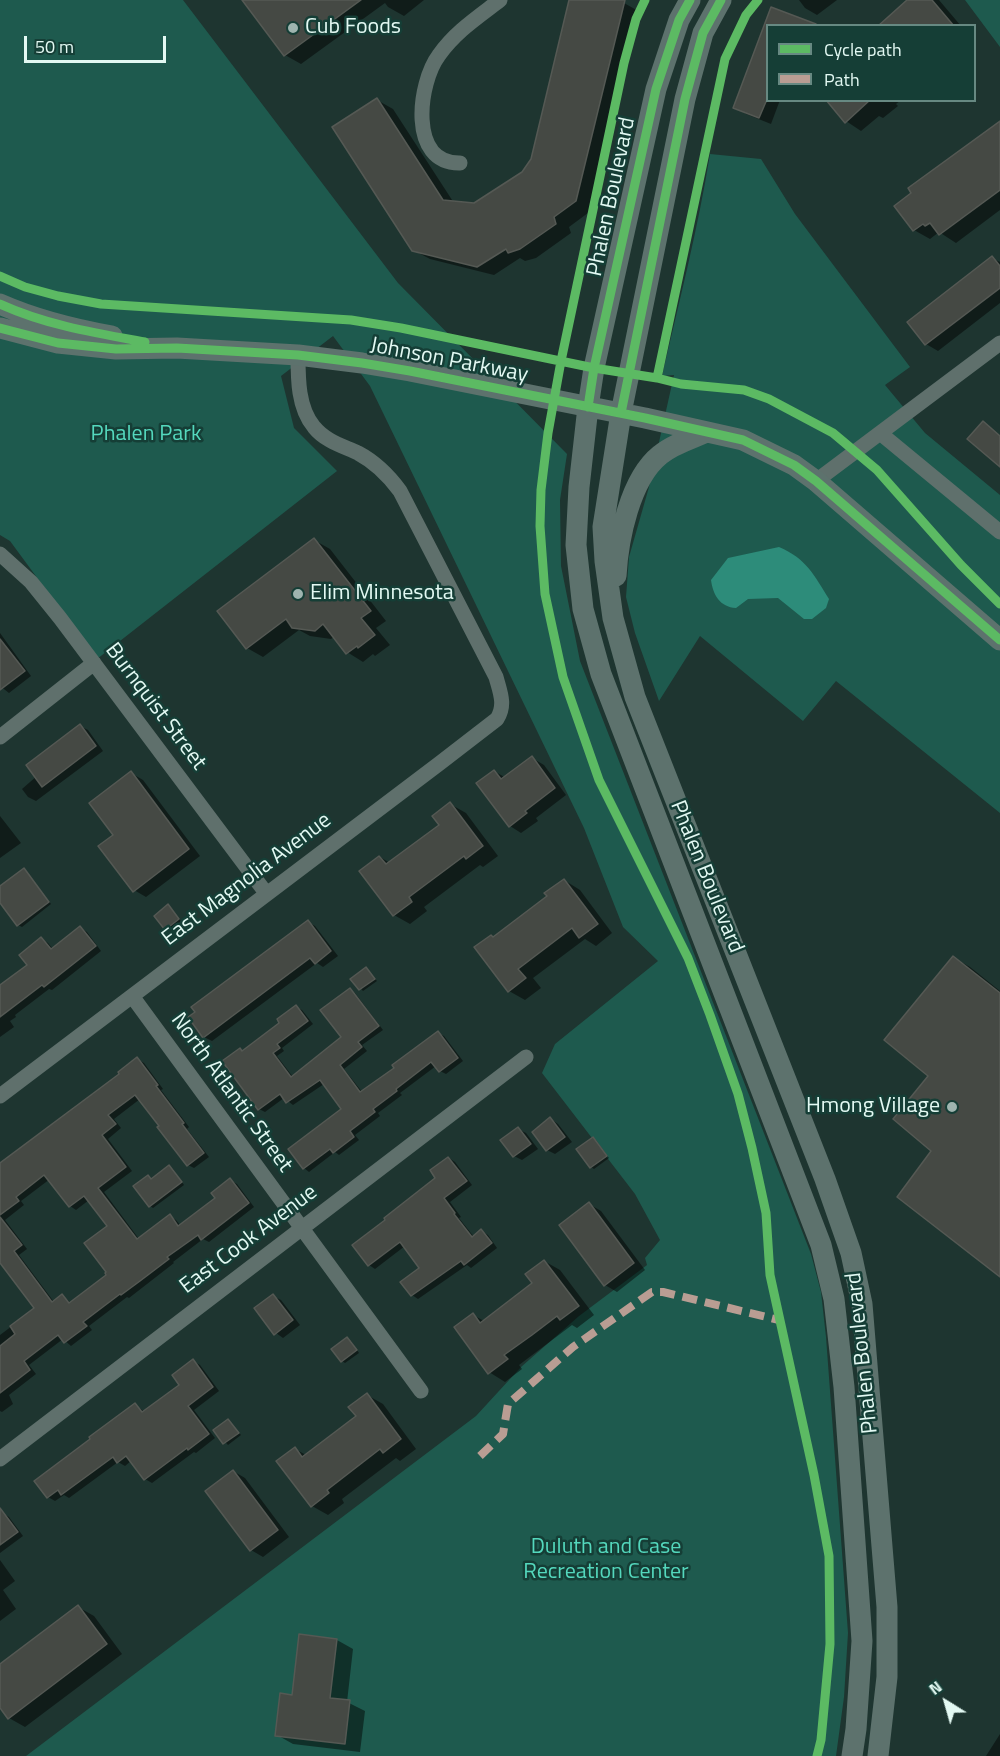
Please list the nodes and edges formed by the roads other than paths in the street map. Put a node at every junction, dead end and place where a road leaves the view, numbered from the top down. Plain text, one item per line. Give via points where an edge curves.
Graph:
1 (500, 0) edge
2 (690, 0) edge
3 (721, 0) edge
4 (460, 164) dead end
5 (0, 304) edge
6 (0, 328) edge
7 (1000, 343) edge
8 (177, 348) junction
9 (298, 355) junction
10 (588, 407) junction
11 (621, 413) junction
12 (707, 432) junction
13 (879, 433) junction
14 (816, 481) junction
15 (1000, 532) edge
16 (0, 554) edge
17 (1000, 640) edge
18 (94, 663) junction
19 (630, 677) junction
20 (0, 736) edge
21 (266, 893) junction
22 (132, 996) junction
23 (526, 1057) dead end
24 (0, 1096) edge
25 (302, 1228) junction
26 (421, 1391) dead end
27 (0, 1459) edge
28 (852, 1756) edge
29 (878, 1756) edge

1 - 4 street via 453,36 426,79 422,101 428,144 449,164
2 - 10 main road, Phalen Boulevard via 679,20 656,89
3 - 11 main road, Phalen Boulevard via 703,33 685,99
5 - 8 main road, Johnson Parkway via 76,330
6 - 8 main road, Johnson Parkway via 58,343 116,349
7 - 13 street
8 - 9 main road, Johnson Parkway
9 - 10 main road, Johnson Parkway via 362,363
9 - 21 street, East Magnolia Avenue via 298,379 308,418 321,435 377,466 400,491 496,677 502,706 497,719
10 - 11 main road, Johnson Parkway
10 - 28 main road, Phalen Boulevard via 576,545 583,609 601,674 821,1245 834,1299 862,1641
11 - 12 main road, Johnson Parkway
11 - 19 main road, Phalen Boulevard via 603,527 614,618
12 - 14 main road, Johnson Parkway via 743,440 794,465
12 - 19 main road via 659,455 635,489 615,574
13 - 14 street
13 - 15 street
14 - 17 main road, Johnson Parkway
16 - 18 street, Burnquist Street via 31,582
18 - 20 street
18 - 21 street, Burnquist Street
19 - 29 main road, Phalen Boulevard via 851,1253 862,1304 887,1607 887,1677
21 - 22 street, East Magnolia Avenue
22 - 24 street, East Magnolia Avenue
22 - 25 street, North Atlantic Street
23 - 25 street, East Cook Avenue
25 - 26 street, North Atlantic Street
25 - 27 street, East Cook Avenue

